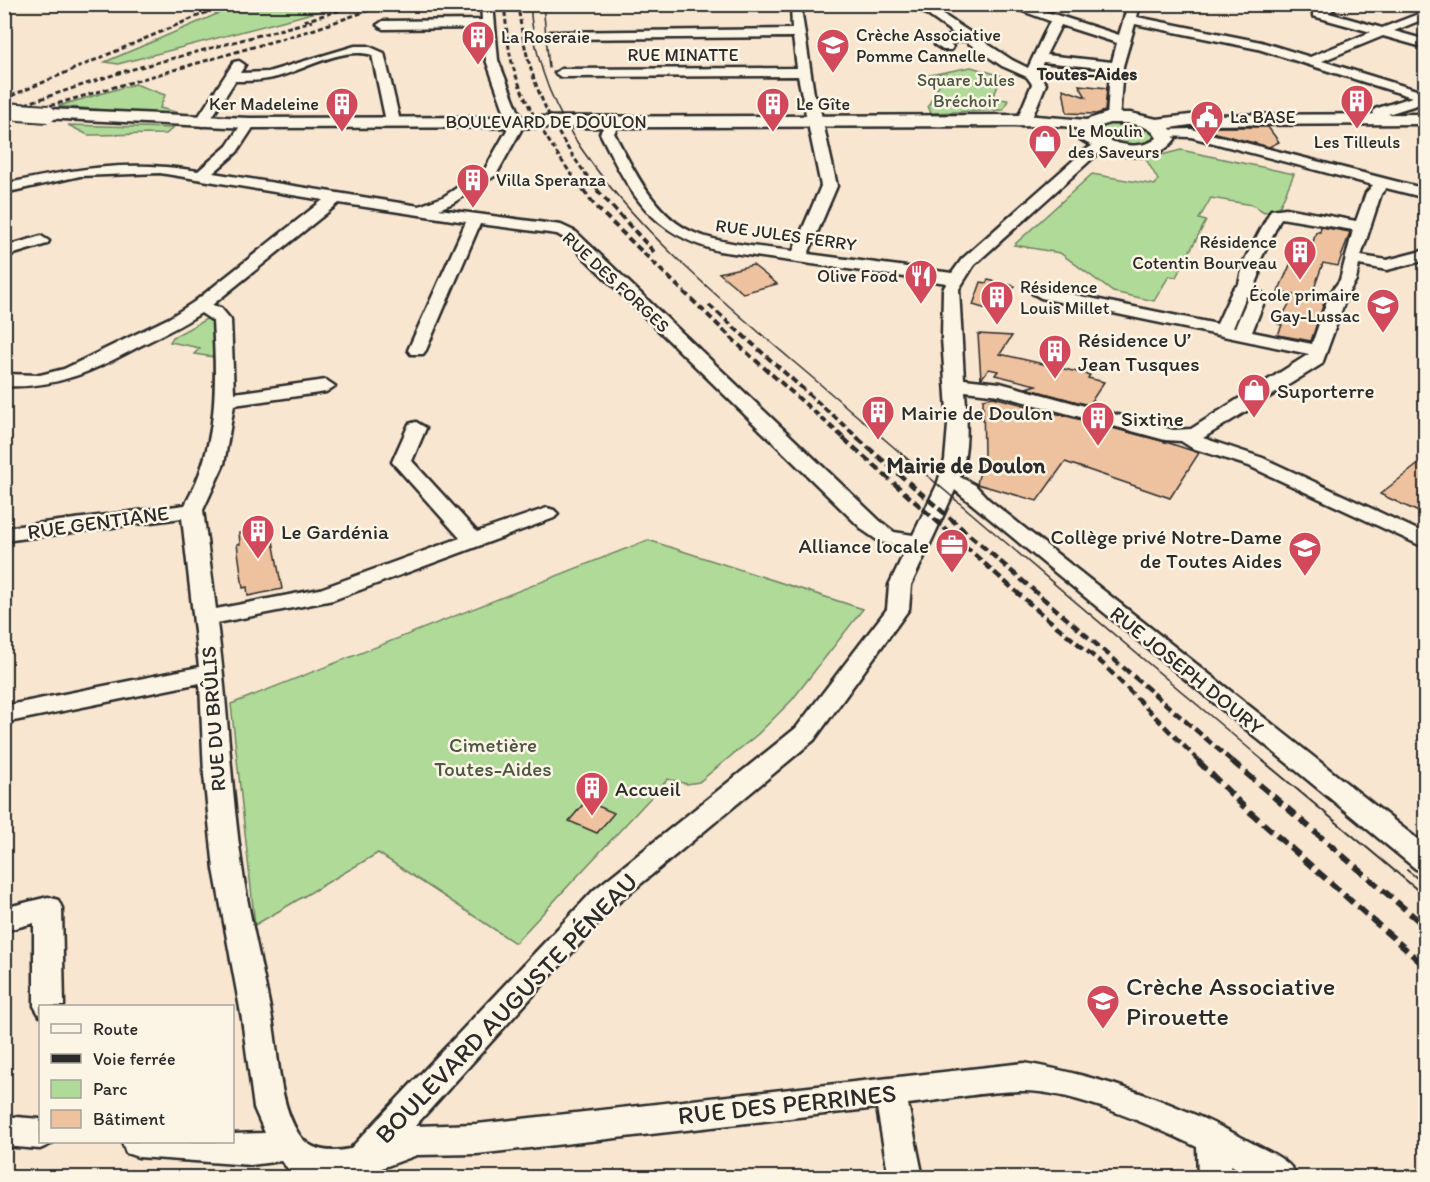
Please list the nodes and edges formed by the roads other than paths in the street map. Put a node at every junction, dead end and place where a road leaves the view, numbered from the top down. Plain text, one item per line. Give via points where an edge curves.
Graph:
1 (487, 4) edge
2 (797, 4) edge
3 (918, 4) edge
4 (1009, 4) edge
5 (1134, 4) edge
6 (1328, 9) dead end
7 (1425, 15) edge
8 (1130, 19) junction
9 (1059, 21) junction
10 (488, 24) junction
11 (383, 25) dead end
12 (1383, 32) junction
13 (798, 33) junction
14 (554, 35) dead end
15 (966, 36) junction
16 (1118, 39) dead end
17 (1425, 44) edge
18 (947, 47) dead end
19 (1039, 58) junction
20 (1311, 61) junction
21 (1117, 66) junction
22 (805, 72) junction
23 (561, 73) dead end
24 (1032, 74) junction
25 (1425, 97) edge
26 (4, 111) edge
27 (1114, 118) junction
28 (1383, 119) junction
29 (1425, 119) edge
30 (1024, 120) junction
31 (814, 121) junction
32 (202, 122) junction
33 (390, 122) junction
34 (513, 122) junction
35 (614, 122) junction
36 (249, 123) junction
37 (1087, 125) junction
38 (1172, 128) junction
39 (1104, 145) junction
40 (202, 175) junction
41 (1380, 184) junction
42 (4, 189) edge
43 (1425, 194) edge
44 (337, 197) junction
45 (423, 210) junction
46 (475, 218) junction
47 (1362, 227) junction
48 (41, 242) dead end
49 (4, 252) edge
50 (1425, 255) edge
51 (799, 256) junction
52 (1352, 259) junction
53 (956, 279) junction
54 (1246, 287) junction
55 (1041, 293) dead end
56 (200, 306) junction
57 (1223, 330) junction
58 (1242, 334) junction
59 (417, 350) dead end
60 (1319, 351) junction
61 (8, 383) edge
62 (956, 384) junction
63 (326, 386) dead end
64 (227, 400) junction
65 (416, 428) dead end
66 (1186, 436) junction
67 (949, 479) junction
68 (192, 510) junction
69 (547, 514) dead end
70 (4, 535) edge
71 (473, 540) junction
72 (918, 542) junction
73 (1425, 542) edge
74 (205, 618) junction
75 (212, 673) junction
76 (4, 715) edge
77 (1425, 862) edge
78 (4, 920) edge
79 (49, 1005) edge
80 (890, 1092) junction
81 (4, 1131) edge
82 (39, 1134) edge
83 (1213, 1137) junction
84 (152, 1143) edge
85 (287, 1145) junction
86 (350, 1170) edge
87 (906, 1178) edge
88 (1215, 1178) edge
89 (1282, 1178) edge

1 - 10 street
2 - 13 street
3 - 15 street
4 - 9 street
5 - 8 street
6 - 12 street via 1317,13
7 - 12 street
8 - 20 street via 1261,46
8 - 21 street
9 - 16 street
9 - 19 street via 1053,24
10 - 11 street
10 - 34 street via 492,60
12 - 17 street
12 - 20 street
13 - 14 street
13 - 22 street
15 - 18 street via 939,42
15 - 24 street
19 - 21 street
19 - 24 street
20 - 25 street
21 - 27 street
22 - 23 street, RUE MINATTE
22 - 31 street
24 - 30 street via 1039,84
25 - 28 street via 1380,112
26 - 32 main road, BOULEVARD DE DOULON, bridge
27 - 37 main road
27 - 38 main road
28 - 29 main road
28 - 38 main road
30 - 31 main road, BOULEVARD DE DOULON
30 - 37 main road, BOULEVARD DE DOULON
31 - 35 main road, BOULEVARD DE DOULON
31 - 51 street via 829,186
32 - 33 street via 236,71 267,76 346,51 370,49 378,53
32 - 36 main road, BOULEVARD DE DOULON
33 - 34 main road, BOULEVARD DE DOULON
33 - 36 main road, BOULEVARD DE DOULON
34 - 35 main road, BOULEVARD DE DOULON
34 - 45 street via 513,133 490,172 448,200
35 - 51 street, RUE JULES FERRY via 607,133 632,182 670,224 705,244
36 - 40 street via 232,149
37 - 39 main road via 1086,135
38 - 39 main road via 1164,141 1151,147 1125,149
38 - 41 street
39 - 53 street via 1090,153 968,262
40 - 42 street, RUE DES FORGES via 160,169 102,169
40 - 44 street, RUE DES FORGES
41 - 43 street
41 - 47 street
44 - 45 street, RUE DES FORGES
44 - 56 street
45 - 46 street, RUE DES FORGES
46 - 59 street
46 - 72 street, RUE DES FORGES via 548,226 570,235 872,526 888,537
47 - 52 street
47 - 54 street via 1276,213 1252,261
48 - 49 street
50 - 52 street via 1387,265
51 - 53 street, RUE JULES FERRY
52 - 60 street via 1348,280 1338,295
53 - 62 street, BOULEVARD AUGUSTE PÉNEAU via 951,289 950,310
54 - 57 street via 1241,289
54 - 58 street via 1257,297
55 - 57 street
56 - 61 street via 70,374 51,380
56 - 64 street via 222,320
57 - 58 street
58 - 60 street
60 - 66 street via 1316,360 1195,435
62 - 66 street via 1000,389 1172,436
62 - 67 street, BOULEVARD AUGUSTE PÉNEAU via 957,446
63 - 64 street
64 - 68 street via 223,433 206,489
65 - 71 street via 402,462
66 - 73 street via 1199,444 1257,462
67 - 72 street, BOULEVARD AUGUSTE PÉNEAU
67 - 77 street, RUE JOSEPH DOURY via 968,489
68 - 70 street, RUE GENTIANE
68 - 74 street, RUE DU BRÛLIS
69 - 71 street
71 - 74 street via 325,595
72 - 86 street, BOULEVARD AUGUSTE PÉNEAU via 900,585 898,609 816,722 790,748 604,898
74 - 75 street, RUE DU BRÛLIS
75 - 76 street
75 - 85 street, RUE DU BRÛLIS via 217,775 228,869 270,1108
78 - 79 street via 48,908
80 - 83 street, RUE DES PERRINES via 1024,1077 1048,1080 1127,1103
80 - 86 street, RUE DES PERRINES via 477,1139 417,1140
80 - 87 street
81 - 82 street
83 - 88 street
83 - 89 street, RUE DES PERRINES
84 - 85 street via 251,1150
85 - 86 street, RUE DES PERRINES via 305,1163

